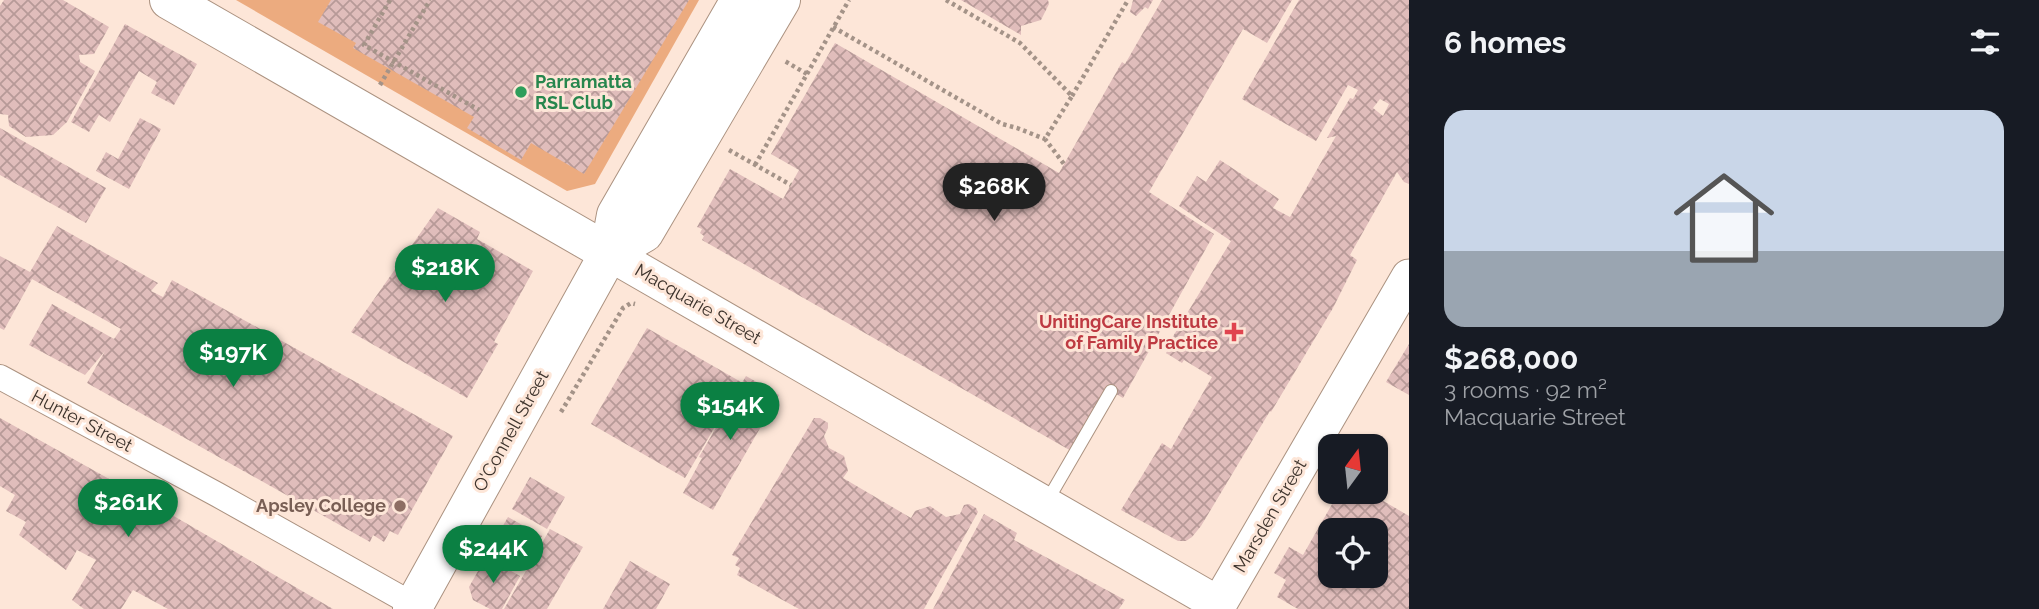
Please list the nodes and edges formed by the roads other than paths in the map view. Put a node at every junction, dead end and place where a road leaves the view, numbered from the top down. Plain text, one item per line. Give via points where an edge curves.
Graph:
1 (169, 0) edge
2 (740, 0) edge
3 (781, 0) edge
4 (609, 253) junction
5 (1409, 277) edge
6 (0, 377) edge
7 (1111, 391) dead end
8 (1045, 505) junction
9 (1220, 607) edge
10 (416, 608) edge

1 - 4 main road, Macquarie Street
2 - 4 main road, O'Connell Street via 615,215
3 - 4 main road via 644,233
4 - 8 street, Macquarie Street
4 - 10 main road, O'Connell Street
5 - 9 street, Marsden Street
6 - 10 street, Hunter Street
7 - 8 lane
8 - 9 street, Macquarie Street

